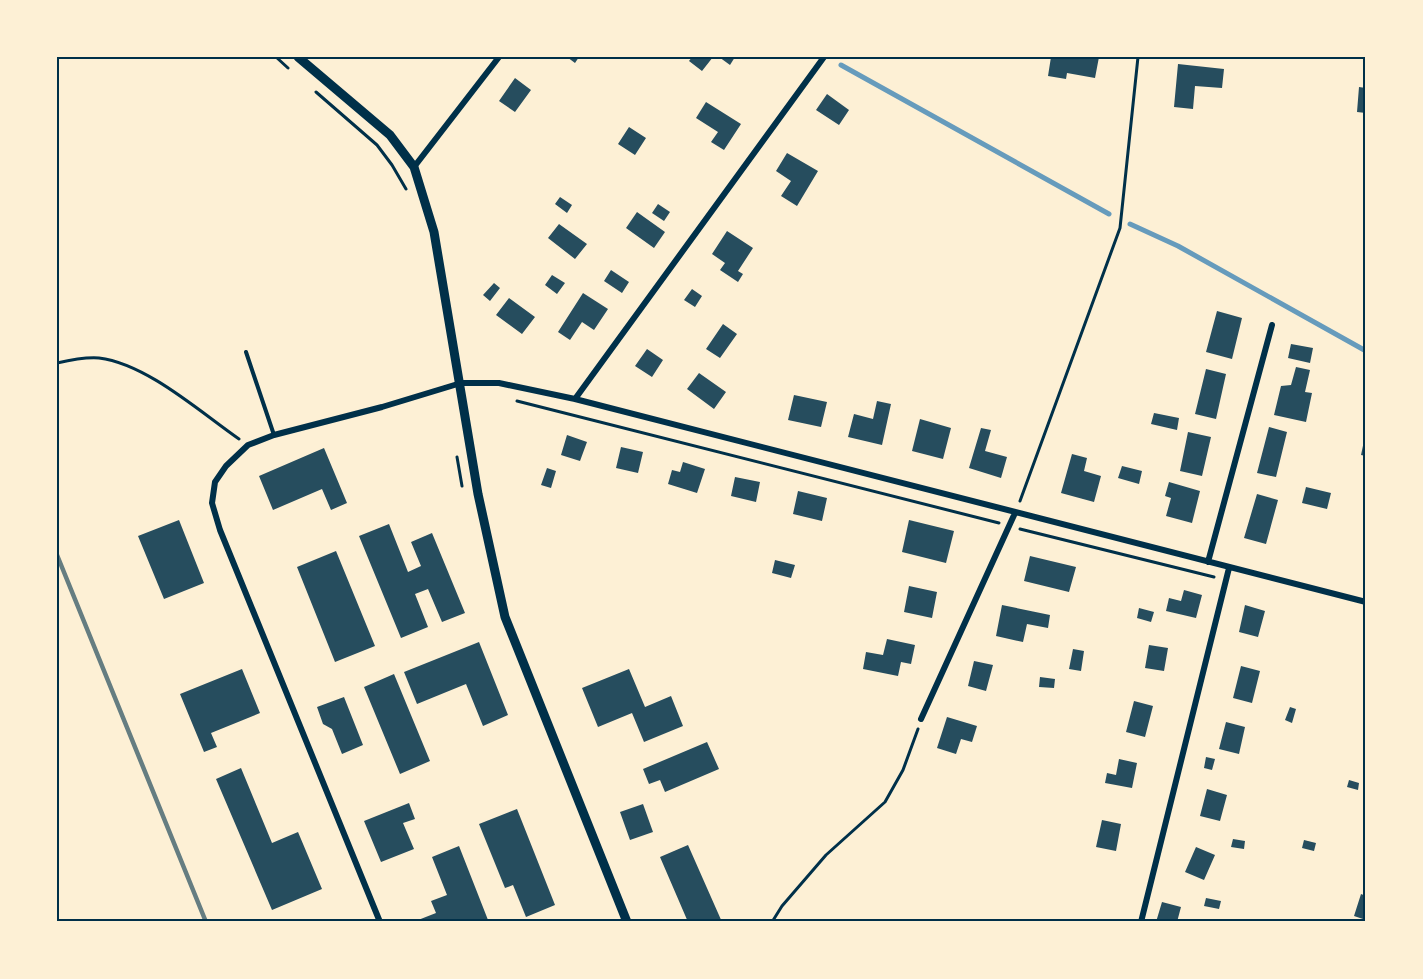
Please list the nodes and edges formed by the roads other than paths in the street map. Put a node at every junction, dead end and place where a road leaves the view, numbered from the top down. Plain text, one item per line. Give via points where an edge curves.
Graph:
1 (298, 57) edge
2 (499, 57) edge
3 (824, 57) edge
4 (414, 166) junction
5 (1272, 325) dead end
6 (246, 352) dead end
7 (461, 383) junction
8 (575, 399) junction
9 (274, 435) junction
10 (1015, 513) junction
11 (1208, 562) junction
12 (1229, 568) junction
13 (1366, 602) edge
14 (921, 719) road end
15 (380, 922) edge
16 (627, 922) edge
17 (1141, 922) edge

1 - 4 street via 390,135
2 - 4 street
3 - 8 street
4 - 7 street via 434,232
5 - 11 street
6 - 9 lane
7 - 8 street via 499,383
7 - 9 street
7 - 16 street via 478,494 505,616
8 - 10 street
9 - 15 street via 248,445 226,466 215,482 212,504
10 - 11 street
10 - 14 street
11 - 12 street
12 - 13 street
12 - 17 street

